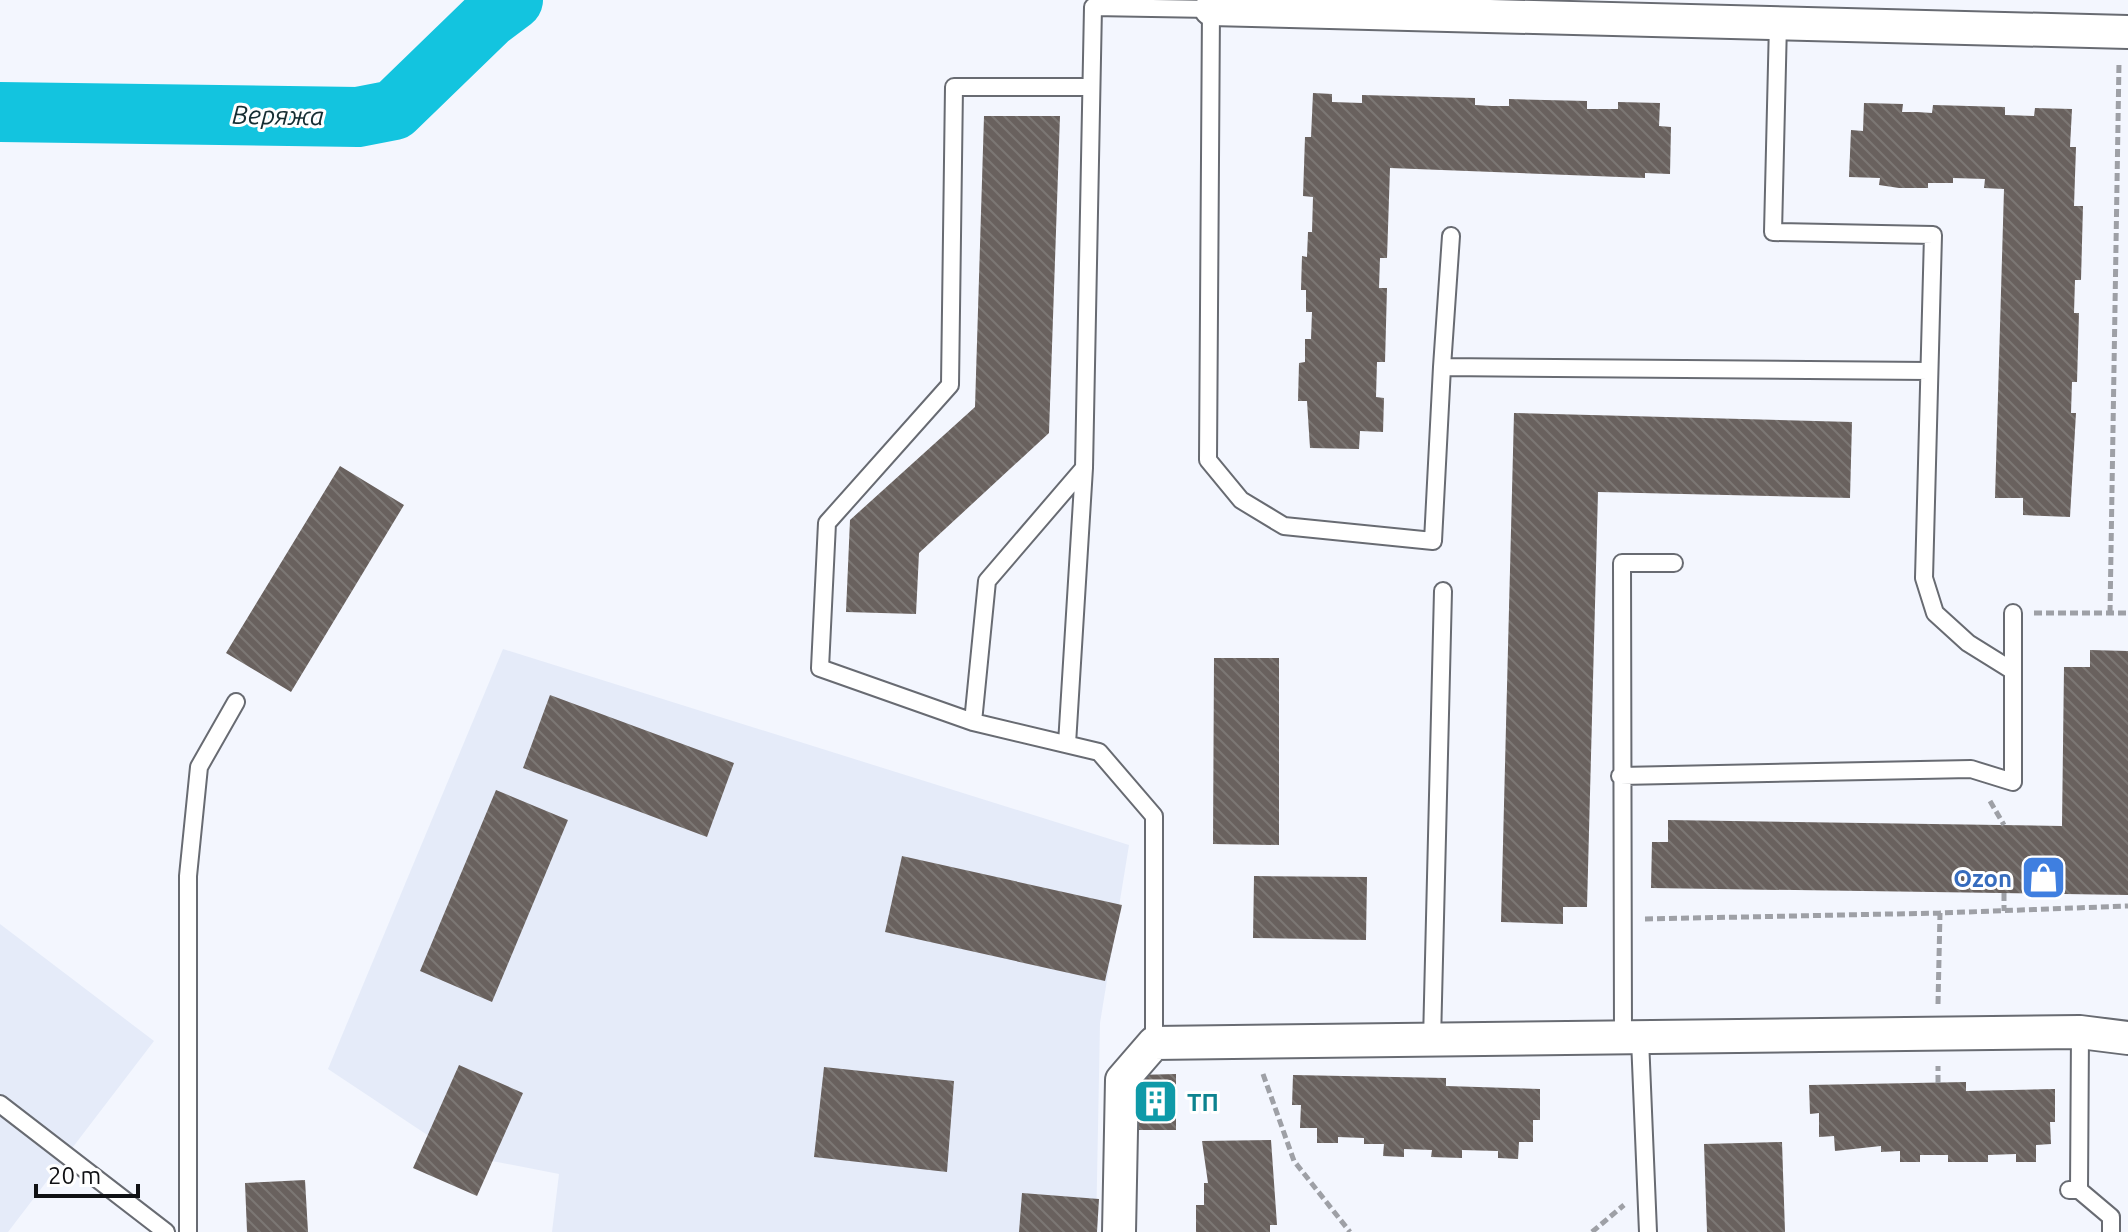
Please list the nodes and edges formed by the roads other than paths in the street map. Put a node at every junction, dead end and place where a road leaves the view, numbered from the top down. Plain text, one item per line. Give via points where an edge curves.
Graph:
1 (1211, 9) junction
2 (1778, 23) junction
3 (2124, 32) edge
4 (1091, 87) junction
5 (1451, 236) dead end
6 (1442, 367) junction
7 (1929, 371) junction
8 (1084, 468) junction
9 (1674, 563) dead end
10 (1443, 591) dead end
11 (2013, 613) road end
12 (2013, 671) junction
13 (236, 702) dead end
14 (973, 722) junction
15 (1067, 744) junction
16 (1620, 776) junction
17 (2080, 1032) junction
18 (2128, 1038) edge
19 (1632, 1039) junction
20 (1432, 1041) junction
21 (1154, 1043) junction
22 (0, 1104) edge
23 (166, 1232) edge
24 (188, 1232) edge
25 (1119, 1232) edge
26 (1648, 1232) edge
27 (2111, 1232) edge

1 - 2 street
1 - 4 lane via 1093,7
1 - 6 lane via 1208,460 1241,500 1284,526 1433,541
2 - 3 street
2 - 7 lane via 1773,232 1933,235
4 - 8 lane
4 - 14 lane via 954,87 950,385 827,523 820,668
5 - 6 lane
6 - 7 lane
7 - 12 lane via 1924,578 1935,613 1968,643
8 - 14 lane via 987,581
8 - 15 lane
9 - 16 lane via 1622,563
10 - 20 lane
11 - 12 lane
12 - 16 lane via 2013,782 1971,769
13 - 24 lane via 199,767 192,817
14 - 15 lane
15 - 21 lane via 1099,752 1154,816
16 - 19 lane via 1621,919
17 - 18 street
17 - 19 street
17 - 27 lane via 2074,1190 2111,1217
19 - 20 street
19 - 26 lane
20 - 21 street
21 - 25 street via 1122,1080
22 - 23 lane

